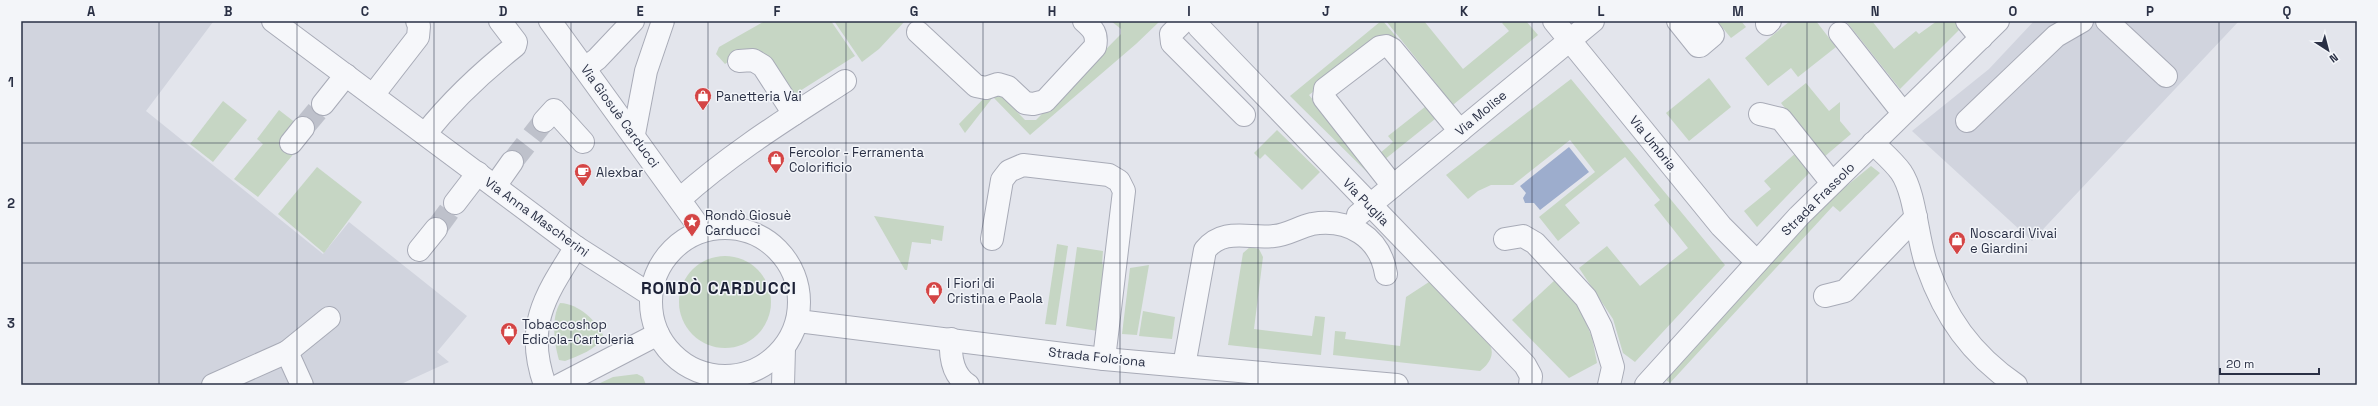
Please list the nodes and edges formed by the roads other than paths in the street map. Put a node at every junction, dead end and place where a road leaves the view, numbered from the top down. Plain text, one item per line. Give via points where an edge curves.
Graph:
1 (417, 21) edge
2 (500, 21) edge
3 (550, 21) edge
4 (633, 21) edge
5 (663, 21) edge
6 (1084, 21) edge
7 (1184, 21) edge
8 (1196, 21) edge
9 (1554, 21) edge
10 (1593, 21) edge
11 (1678, 21) edge
12 (1703, 21) edge
13 (1967, 21) edge
14 (1998, 21) edge
15 (2082, 21) edge
16 (2107, 21) edge
17 (279, 22) edge
18 (918, 32) dead end
19 (1840, 33) dead end
20 (1981, 38) junction
21 (1570, 41) junction
22 (739, 61) dead end
23 (585, 68) junction
24 (346, 75) junction
25 (2166, 76) dead end
26 (845, 80) dead end
27 (373, 95) junction
28 (323, 104) tunnel mouth
29 (794, 114) junction
30 (1760, 114) dead end
31 (1903, 114) junction
32 (1244, 115) dead end
33 (544, 121) tunnel mouth
34 (1967, 121) dead end
35 (1460, 131) junction
36 (425, 134) junction
37 (634, 134) junction
38 (583, 142) dead end
39 (1873, 143) junction
40 (512, 162) tunnel mouth
41 (486, 180) junction
42 (1832, 183) junction
43 (1393, 186) junction
44 (680, 199) junction
45 (455, 203) tunnel mouth
46 (1370, 206) junction
47 (1916, 217) junction
48 (1349, 226) junction
49 (436, 229) tunnel mouth
50 (702, 231) junction
51 (992, 239) dead end
52 (1505, 239) dead end
53 (576, 247) junction
54 (419, 250) dead end
55 (1757, 262) junction
56 (1386, 274) dead end
57 (651, 295) junction
58 (1825, 296) dead end
59 (329, 318) dead end
60 (798, 320) junction
61 (658, 334) junction
62 (951, 340) junction
63 (784, 348) junction
64 (287, 352) junction
65 (1104, 359) junction
66 (1184, 366) junction
67 (1254, 379) edge
68 (731, 381) edge
69 (1386, 384) edge
70 (213, 385) edge
71 (302, 385) edge
72 (545, 385) edge
73 (560, 385) edge
74 (783, 385) edge
75 (968, 385) edge
76 (1530, 385) edge
77 (1609, 385) edge
78 (1646, 385) edge
79 (2016, 385) edge

1 - 27 street via 418,37
2 - 36 street via 516,42 515,46 482,72 447,106
3 - 23 street, Via Giosuè Carducci
4 - 23 street
5 - 37 street via 646,71
6 - 18 street via 1094,30 1097,39 1095,47 1045,101 1033,104 1025,102 1008,87 998,84 986,88 976,86
7 - 32 street via 1171,34 1172,43
8 - 46 street, Via Puglia
9 - 21 street, Via Umbria
10 - 21 street, Via Molise
11 - 12 street via 1700,46 1713,33
13 - 20 street
14 - 20 street, Strada Frassolo
15 - 34 street via 2062,30
16 - 25 street
17 - 24 street, Via Anna Mascherini
19 - 31 street
20 - 31 street, Strada Frassolo
21 - 35 street, Via Molise
21 - 55 street, Via Umbria via 1721,226
22 - 29 street via 753,60 763,66
23 - 37 street, Via Giosuè Carducci
24 - 27 street, Via Anna Mascherini
24 - 28 street
26 - 29 street
27 - 36 street, Via Anna Mascherini
29 - 44 street via 708,174
30 - 42 street via 1781,119
31 - 39 street, Strada Frassolo
33 - 38 street via 554,110
35 - 43 street, Via Molise
35 - 43 street via 1392,48 1386,46 1380,47 1325,89 1324,98
36 - 41 street, Via Anna Mascherini
37 - 44 street, Via Giosuè Carducci
39 - 42 street, Strada Frassolo
39 - 47 street via 1901,172
40 - 41 street
41 - 45 street
41 - 53 street, Via Anna Mascherini
42 - 55 street, Strada Frassolo
43 - 46 street, Via Molise
44 - 50 street, Via Giosuè Carducci
46 - 48 street, Via Molise
46 - 76 street, Via Puglia via 1525,365 1531,376
47 - 58 street via 1845,291
47 - 79 street via 1926,265 1950,319 1979,356
48 - 56 street via 1379,250
48 - 66 street via 1333,223 1312,224 1275,236 1234,234 1212,242 1205,250
49 - 54 street
50 - 57 street via 683,240 667,255 656,274
50 - 60 street via 725,226 747,230 768,240 779,250 796,276 800,298
51 - 65 street via 1002,180 1009,171 1023,165 1109,175 1119,181 1124,191
52 - 77 street via 1523,236 1535,243 1586,298 1602,327 1613,367
53 - 57 street, Via Anna Mascherini
53 - 72 street via 548,291 538,318 536,341 539,367
55 - 78 street, Strada Frassolo
57 - 61 street via 653,322
59 - 64 street
60 - 62 street, Strada Folciona
60 - 63 street
61 - 68 street via 680,361 694,369
61 - 73 street
62 - 65 street, Strada Folciona
62 - 75 street via 950,358 957,374
63 - 68 street via 768,363
63 - 74 street
64 - 70 street
64 - 71 street
65 - 66 street, Strada Folciona
66 - 67 street, Strada Folciona
67 - 69 street, Strada Folciona

